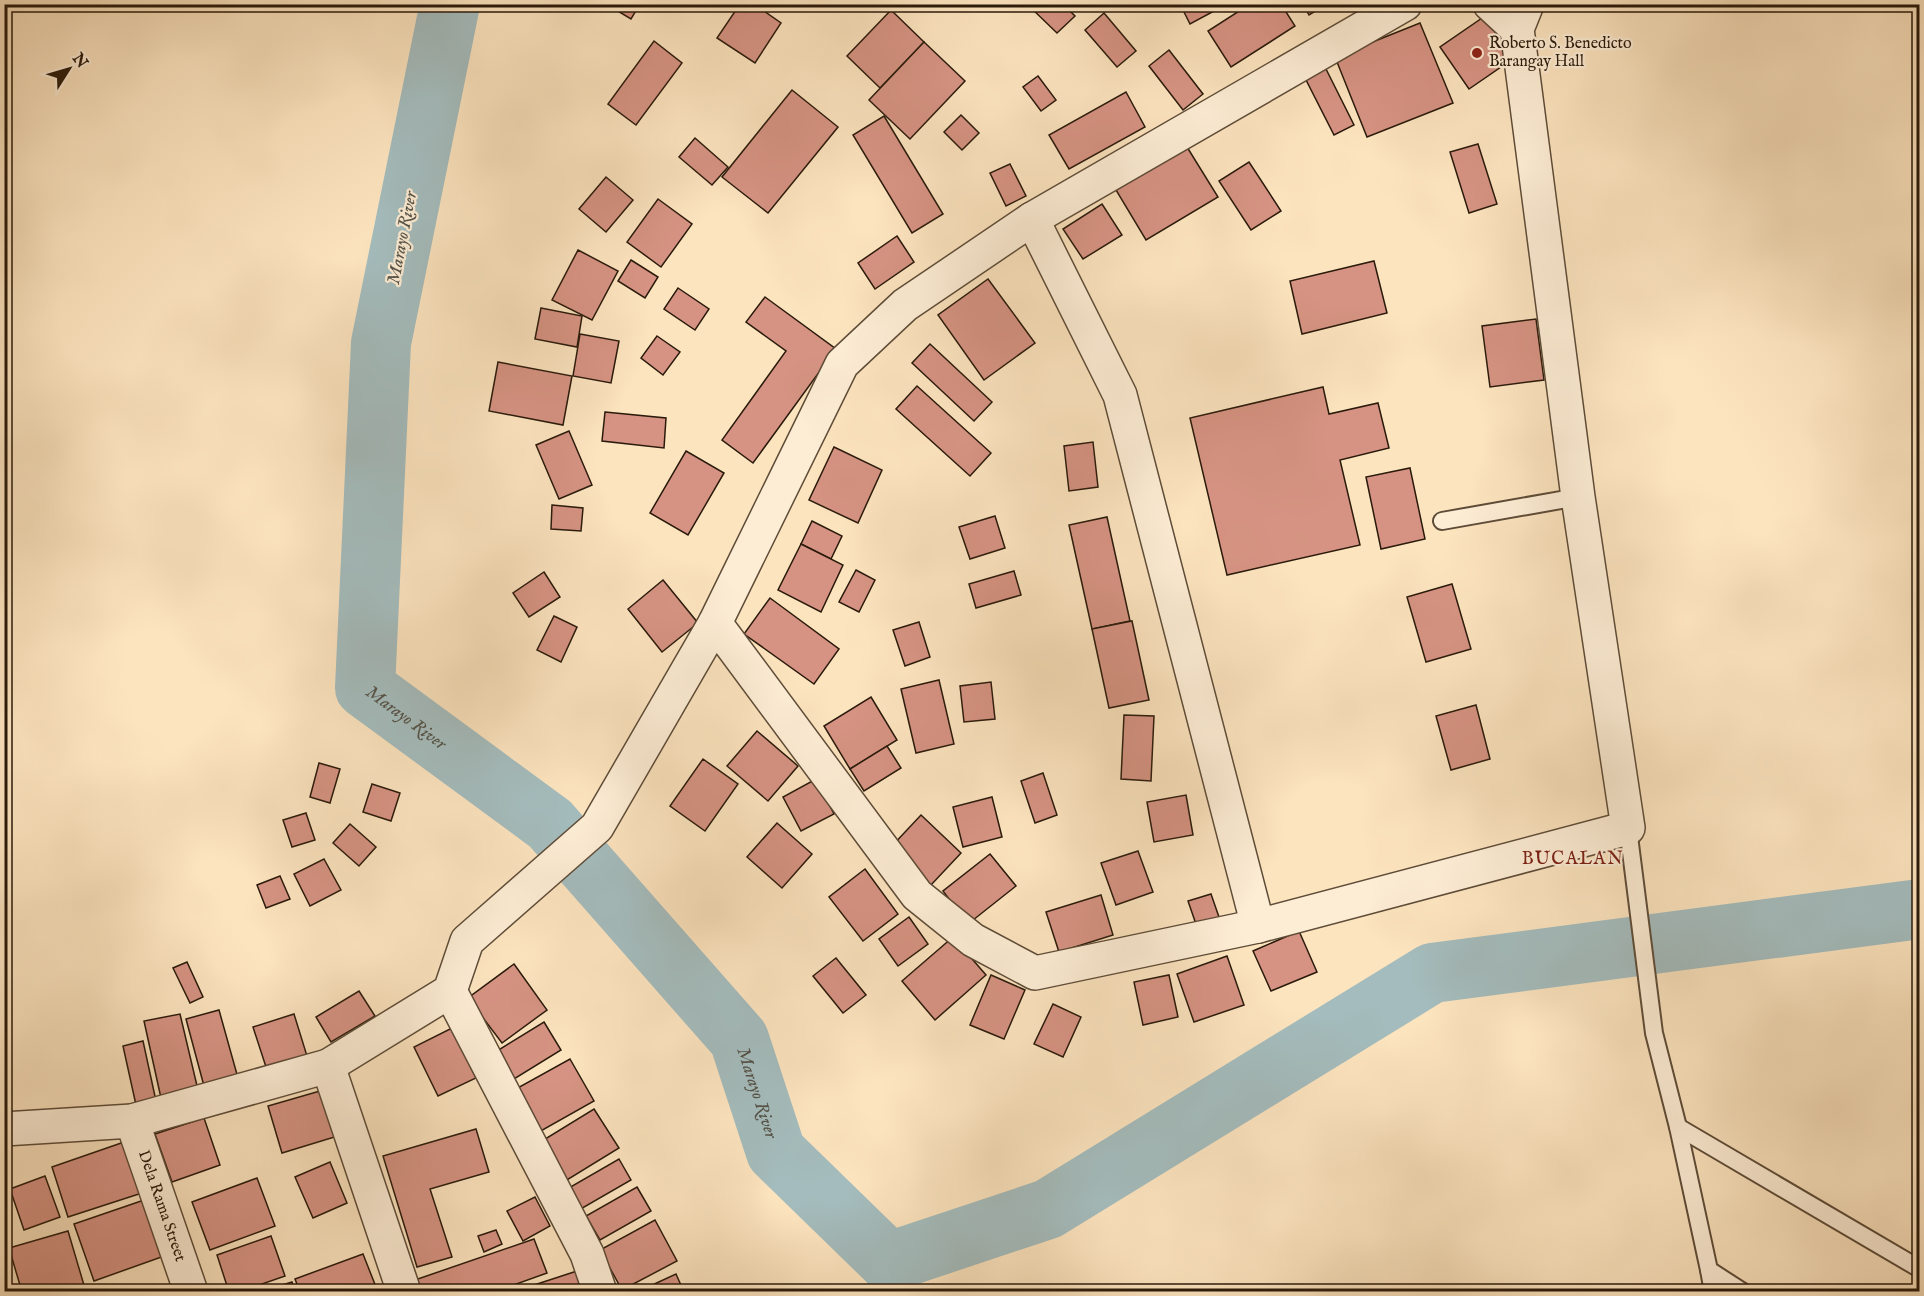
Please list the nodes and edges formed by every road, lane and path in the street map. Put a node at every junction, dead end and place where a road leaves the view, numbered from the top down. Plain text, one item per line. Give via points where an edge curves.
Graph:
1 (1405, 4) edge
2 (1490, 4) edge
3 (1522, 17) edge
4 (1032, 219) junction
5 (1578, 497) junction
6 (1442, 521) dead end
7 (715, 623) junction
8 (1630, 843) junction
9 (1258, 926) junction
10 (450, 991) junction
11 (328, 1066) junction
12 (132, 1121) junction
13 (1678, 1127) junction
14 (4, 1129) edge
15 (1920, 1269) edge
16 (1708, 1270) junction
17 (191, 1292) edge
18 (404, 1292) edge
19 (600, 1292) edge
20 (1713, 1292) edge
21 (1743, 1292) edge

1 - 4 street
2 - 3 street
3 - 5 street
4 - 7 street via 905,306 842,364
4 - 9 street via 1120,394
5 - 6 lane
5 - 8 street
7 - 9 street via 917,894 973,940 1035,973
7 - 10 street via 597,827 466,941
8 - 9 street
8 - 13 lane via 1654,1033
10 - 11 street
10 - 19 street via 587,1254
11 - 12 street
11 - 18 street
12 - 14 street
12 - 17 street, Dela Rama Street
13 - 15 lane
13 - 16 lane
16 - 20 lane
16 - 21 lane

